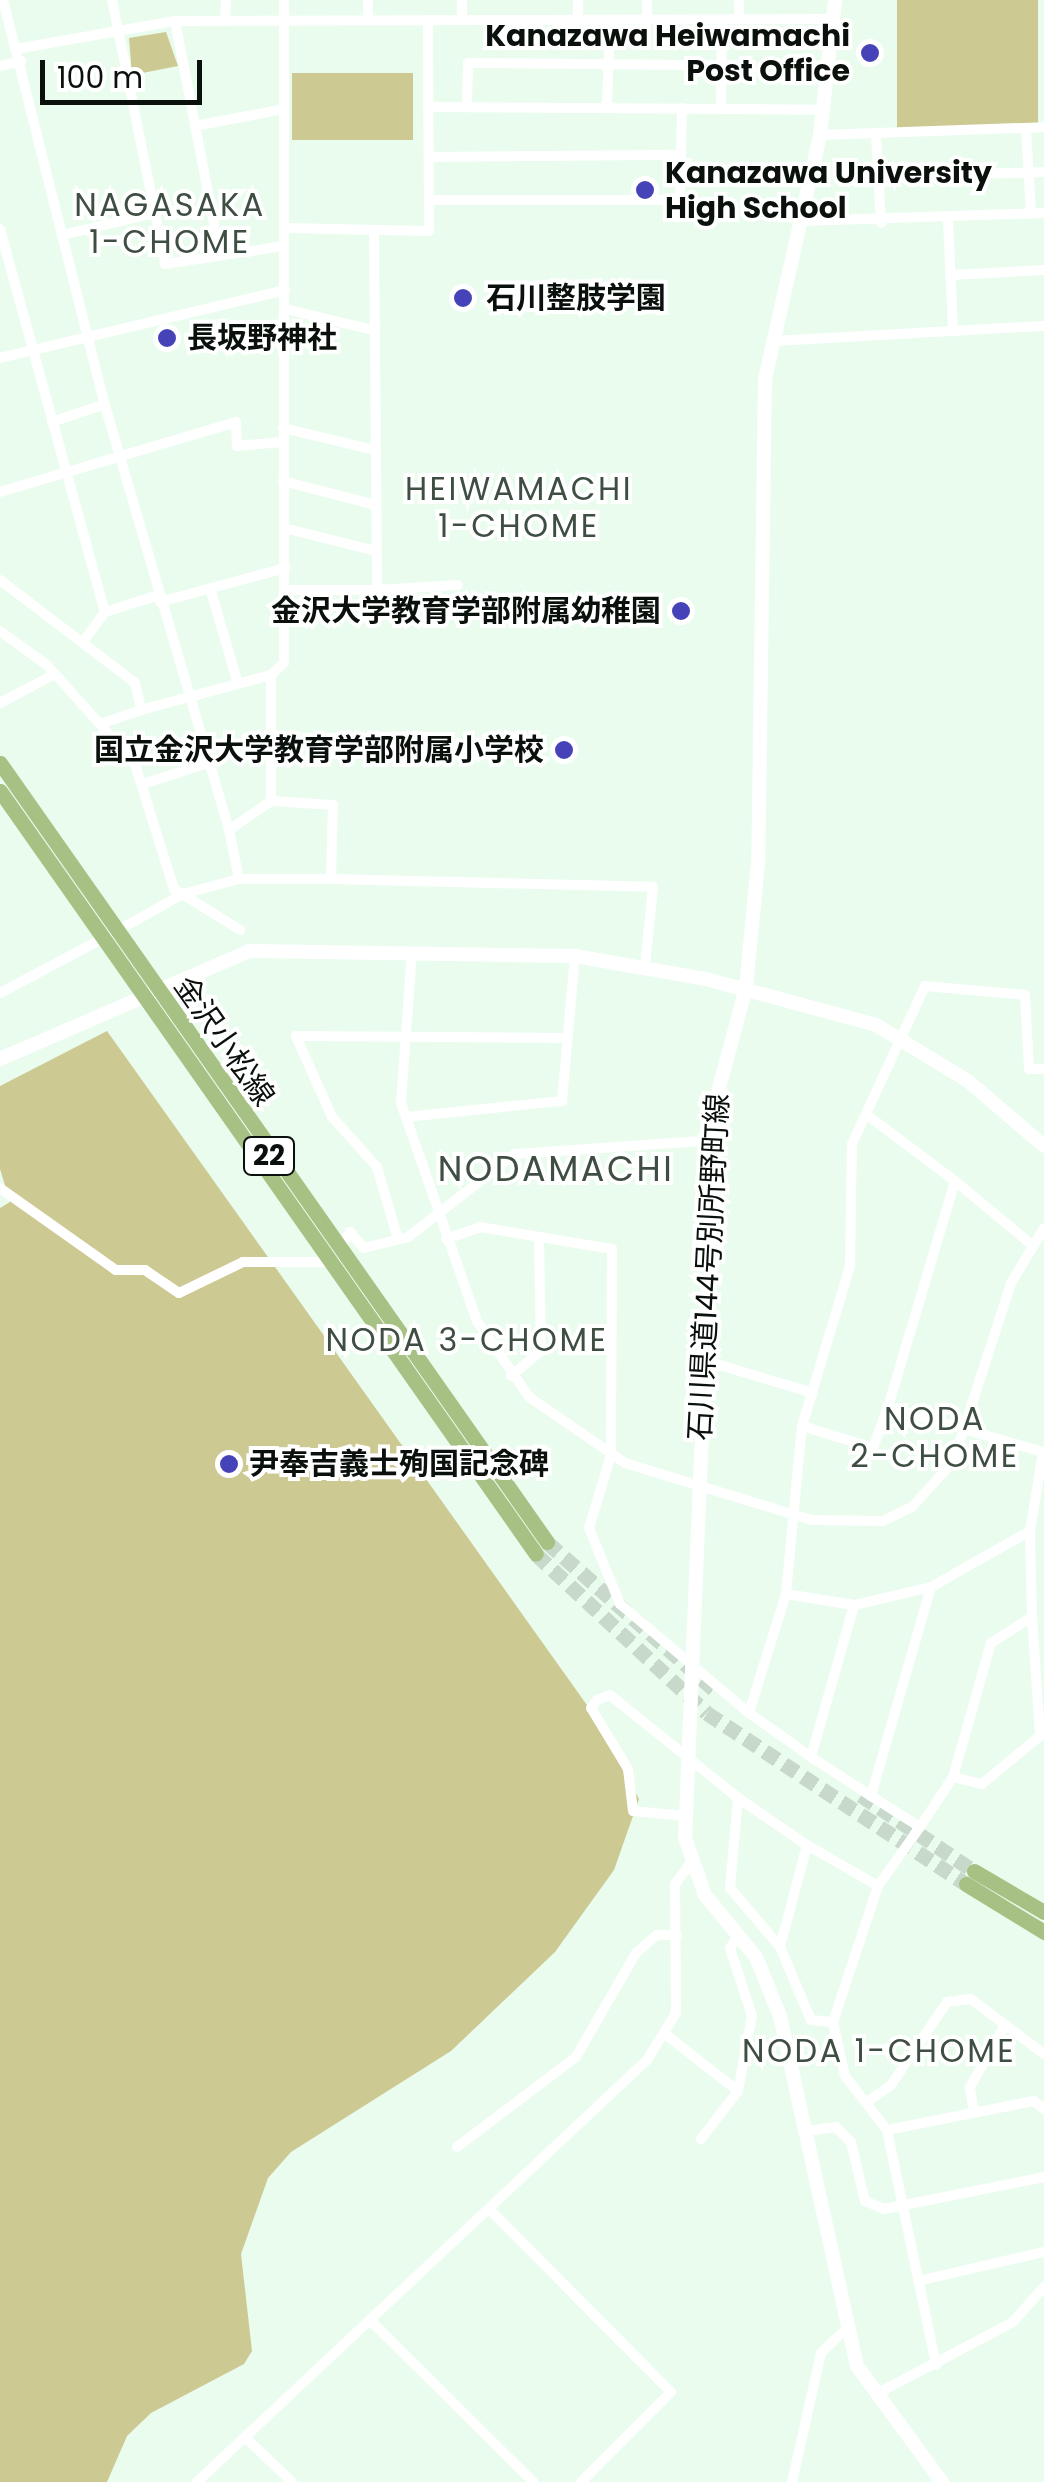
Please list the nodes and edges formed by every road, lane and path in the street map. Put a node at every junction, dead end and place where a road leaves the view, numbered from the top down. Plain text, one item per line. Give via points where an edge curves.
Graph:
1 (3, 0) edge
2 (112, 0) edge
3 (226, 0) edge
4 (284, 0) edge
5 (368, 0) edge
6 (462, 0) edge
7 (578, 0) edge
8 (646, 0) edge
9 (739, 0) edge
10 (835, 0) edge
11 (284, 18) junction
12 (368, 18) junction
13 (834, 19) junction
14 (226, 20) junction
15 (428, 20) junction
16 (462, 20) junction
17 (578, 20) junction
18 (610, 20) junction
19 (646, 20) junction
20 (722, 20) junction
21 (740, 20) junction
22 (175, 21) junction
23 (119, 31) junction
24 (18, 55) junction
25 (608, 65) junction
26 (722, 65) junction
27 (0, 66) edge
28 (428, 107) junction
29 (467, 107) junction
30 (607, 108) junction
31 (682, 108) junction
32 (284, 109) junction
33 (720, 109) junction
34 (822, 110) junction
35 (195, 126) junction
36 (1044, 127) edge
37 (1026, 129) junction
38 (820, 135) junction
39 (876, 136) junction
40 (681, 155) junction
41 (429, 157) junction
42 (1028, 172) junction
43 (1044, 172) edge
44 (878, 177) junction
45 (429, 200) junction
46 (155, 213) junction
47 (1044, 213) edge
48 (1031, 214) junction
49 (948, 219) junction
50 (803, 222) junction
51 (881, 223) junction
52 (284, 228) junction
53 (0, 229) edge
54 (374, 231) junction
55 (62, 235) junction
56 (284, 246) junction
57 (220, 255) junction
58 (1044, 270) edge
59 (950, 275) junction
60 (285, 290) junction
61 (285, 309) junction
62 (1044, 326) edge
63 (374, 330) junction
64 (953, 331) junction
65 (86, 332) junction
66 (774, 341) junction
67 (35, 348) junction
68 (0, 358) edge
69 (104, 404) junction
70 (52, 422) junction
71 (283, 428) junction
72 (282, 442) junction
73 (375, 450) junction
74 (118, 454) junction
75 (63, 469) junction
76 (283, 480) junction
77 (0, 492) edge
78 (376, 505) junction
79 (284, 528) junction
80 (376, 551) junction
81 (285, 568) junction
82 (0, 580) edge
83 (458, 585) dead end
84 (210, 588) junction
85 (285, 590) junction
86 (377, 590) junction
87 (160, 598) junction
88 (105, 612) junction
89 (2, 635) edge
90 (83, 642) junction
91 (55, 674) junction
92 (271, 675) junction
93 (238, 684) junction
94 (188, 697) junction
95 (0, 703) edge
96 (141, 710) junction
97 (100, 724) junction
98 (0, 763) edge
99 (208, 763) junction
100 (143, 784) junction
101 (0, 791) edge
102 (271, 802) junction
103 (229, 830) junction
104 (331, 879) junction
105 (239, 880) junction
106 (183, 894) junction
107 (240, 930) dead end
108 (109, 935) junction
109 (412, 952) junction
110 (575, 956) junction
111 (645, 966) junction
112 (746, 988) junction
113 (0, 993) edge
114 (148, 996) junction
115 (403, 1034) junction
116 (568, 1038) junction
117 (905, 1040) junction
118 (0, 1059) edge
119 (1044, 1069) edge
120 (867, 1115) junction
121 (406, 1118) junction
122 (713, 1140) junction
123 (1044, 1146) edge
124 (956, 1181) junction
125 (0, 1188) edge
126 (437, 1211) junction
127 (1044, 1228) edge
128 (538, 1237) junction
129 (398, 1239) junction
130 (446, 1239) junction
131 (1031, 1244) junction
132 (335, 1262) junction
133 (703, 1360) junction
134 (511, 1376) junction
135 (812, 1392) junction
136 (888, 1407) junction
137 (802, 1426) junction
138 (965, 1430) junction
139 (1043, 1450) edge
140 (610, 1455) junction
141 (697, 1485) junction
142 (792, 1514) junction
143 (1030, 1530) junction
144 (542, 1548) tunnel mouth
145 (931, 1587) junction
146 (786, 1594) junction
147 (854, 1605) junction
148 (1032, 1617) junction
149 (689, 1667) junction
150 (749, 1713) junction
151 (811, 1757) junction
152 (685, 1762) junction
153 (953, 1777) junction
154 (871, 1796) junction
155 (738, 1798) junction
156 (685, 1816) junction
157 (920, 1826) junction
158 (808, 1845) junction
159 (690, 1864) junction
160 (878, 1886) junction
161 (1041, 1910) edge
162 (1044, 1934) edge
163 (677, 1935) junction
164 (738, 1936) junction
165 (780, 1947) junction
166 (833, 2022) junction
167 (1004, 2026) junction
168 (665, 2034) junction
169 (1044, 2054) edge
170 (738, 2091) junction
171 (867, 2102) junction
172 (1044, 2109) edge
173 (974, 2113) junction
174 (887, 2130) junction
175 (807, 2132) junction
176 (702, 2139) dead end
177 (457, 2147) dead end
178 (1044, 2178) edge
179 (901, 2206) junction
180 (488, 2210) junction
181 (1044, 2252) edge
182 (918, 2281) junction
183 (1044, 2286) edge
184 (370, 2320) junction
185 (844, 2332) junction
186 (936, 2366) junction
187 (878, 2393) junction
188 (246, 2437) junction
189 (198, 2482) edge
190 (292, 2482) edge
191 (533, 2482) edge
192 (581, 2482) edge
193 (792, 2482) edge
194 (942, 2482) edge

1 - 24 street
2 - 23 street
3 - 14 street
4 - 11 street
5 - 12 street
6 - 16 street
7 - 17 street
8 - 19 street
9 - 21 street
10 - 13 main road, 石川県道144号別所野町線
11 - 12 street
11 - 14 street
11 - 32 street
12 - 15 street
13 - 21 street
13 - 34 main road, 石川県道144号別所野町線
14 - 22 street
15 - 16 street
15 - 28 street
16 - 17 street
17 - 18 street
18 - 19 street
18 - 25 street
19 - 20 street
20 - 21 street
20 - 26 street
22 - 23 street
22 - 35 street
23 - 24 street
23 - 46 street
24 - 27 street
24 - 55 street
25 - 26 street
25 - 29 street via 468,63
25 - 30 street
26 - 33 street
28 - 29 street
28 - 41 street
29 - 30 street
30 - 31 street
31 - 33 street
31 - 40 street
32 - 35 street
32 - 52 street
33 - 34 street
34 - 38 main road, 石川県道144号別所野町線
35 - 57 street
36 - 37 street
37 - 39 street
37 - 42 street
38 - 39 street
38 - 50 main road, 石川県道144号別所野町線
39 - 44 street
40 - 41 street
40 - 45 street via 680,200
41 - 45 street
42 - 43 street
42 - 44 street
42 - 48 street
44 - 51 street
45 - 54 street via 429,231
46 - 55 street
46 - 57 street via 166,264
47 - 48 street
48 - 49 street
49 - 51 street
49 - 59 street
50 - 51 street
50 - 66 main road, 石川県道144号別所野町線
52 - 54 street
52 - 56 street
53 - 67 street
54 - 63 street
55 - 65 street
56 - 57 street
56 - 60 street
58 - 59 street
59 - 64 street
60 - 61 street
60 - 65 street
61 - 63 street
61 - 71 street
62 - 64 street
63 - 73 street
64 - 66 street
65 - 67 street
65 - 69 street
66 - 112 main road, 石川県道144号別所野町線 via 760,480 758,863
67 - 68 street
67 - 70 street
69 - 70 street
69 - 74 street
70 - 75 street
71 - 72 street
71 - 73 street
72 - 74 street via 237,446 236,422
72 - 76 street
73 - 78 street
74 - 75 street
74 - 87 street
75 - 77 street
75 - 88 street
76 - 78 street
76 - 79 street
78 - 80 street
79 - 80 street
79 - 81 street
80 - 86 street
81 - 84 street
81 - 85 street
82 - 90 street
83 - 86 street
84 - 87 street
84 - 93 street
85 - 86 street
85 - 92 street via 284,663
87 - 88 street
87 - 94 street
88 - 90 street
89 - 91 street
90 - 96 street via 135,683
91 - 95 street
91 - 97 street
92 - 93 street
92 - 102 street
93 - 94 street
94 - 96 street
94 - 99 street
96 - 97 street
97 - 100 street
98 - 108 main road, 金沢小松線 / 22
99 - 100 street
99 - 103 street
100 - 106 street
101 - 108 main road, 金沢小松線 / 22
102 - 103 street
102 - 104 street via 333,805
103 - 105 street
104 - 105 street
104 - 111 street via 653,887
105 - 106 street
106 - 107 street
106 - 108 street
108 - 113 street
108 - 114 main road, 金沢小松線 / 22
109 - 110 main road
109 - 114 main road via 249,951
109 - 115 street
110 - 111 main road
110 - 116 street
111 - 112 main road
112 - 117 main road
112 - 122 main road, 石川県道144号別所野町線 via 724,1055
114 - 118 main road
114 - 132 main road, 金沢小松線 / 22
115 - 116 street
115 - 121 street
115 - 129 street via 296,1036 332,1118 377,1166
116 - 121 street via 562,1101
117 - 119 street via 925,986 989,985 1025,995 1029,1068
117 - 120 street
117 - 123 main road
120 - 124 street
120 - 135 street via 852,1144 850,1266
121 - 126 street
122 - 126 street via 515,1154
122 - 133 main road, 石川県道144号別所野町線
124 - 131 street
124 - 136 street
125 - 132 street via 116,1270 146,1270 179,1293 243,1262
126 - 129 street
126 - 130 street
127 - 131 street
128 - 130 street via 480,1227
128 - 134 street via 541,1351
128 - 140 street via 615,1257
129 - 132 street via 364,1248 350,1232 339,1239
130 - 134 street
131 - 138 street
132 - 144 main road, 金沢小松線 / 22
133 - 135 street
133 - 141 main road, 石川県道144号別所野町線
134 - 140 street via 547,1415
135 - 137 street
136 - 137 street via 873,1448
136 - 138 street
137 - 142 street
138 - 139 street
138 - 142 street via 952,1462 912,1508 852,1523
139 - 143 street
140 - 141 street
140 - 149 street via 589,1528 620,1604
141 - 142 street
141 - 149 main road, 石川県道144号別所野町線
142 - 146 street
143 - 145 street
143 - 148 street
145 - 147 street
145 - 154 street
146 - 147 street
146 - 150 street
147 - 151 street
148 - 153 street via 991,1643
148 - 153 street via 1040,1736 982,1784
149 - 150 street
149 - 152 main road, 石川県道144号別所野町線
150 - 151 street
151 - 154 street
152 - 155 street
152 - 156 main road, 石川県道144号別所野町線
152 - 156 street via 610,1695 591,1708 628,1769 633,1811
153 - 157 street
154 - 157 street
155 - 158 street
155 - 165 street via 730,1888
156 - 159 main road, 石川県道144号別所野町線
157 - 160 street
158 - 160 street
158 - 165 street
159 - 163 street via 675,1884
159 - 164 main road, 石川県道144号別所野町線
160 - 166 street
161 - 162 main road via 970,1878
163 - 168 street via 676,2013
163 - 177 street via 657,1935 636,1953 576,2057
164 - 170 street via 730,1948 752,2016
164 - 175 main road, 石川県道144号別所野町線 via 769,1982
165 - 166 street via 810,2020
166 - 171 street via 845,2076
167 - 169 street
167 - 171 street via 971,1999 948,2002 891,2085
167 - 173 street via 970,2087
168 - 170 street
168 - 180 street
170 - 176 street
171 - 174 street
172 - 173 street via 1034,2101
173 - 174 street
174 - 179 street
175 - 179 street via 836,2127 851,2142 865,2200
175 - 185 main road, 石川県道144号別所野町線
178 - 179 street
179 - 182 street
180 - 184 street
180 - 192 street via 671,2392
181 - 182 street
182 - 186 street
183 - 186 street via 1012,2322
184 - 188 street
184 - 191 street
185 - 187 main road, 石川県道144号別所野町線
185 - 193 street via 821,2353
186 - 187 street
187 - 194 main road, 石川県道144号別所野町線
188 - 189 street
188 - 190 street

